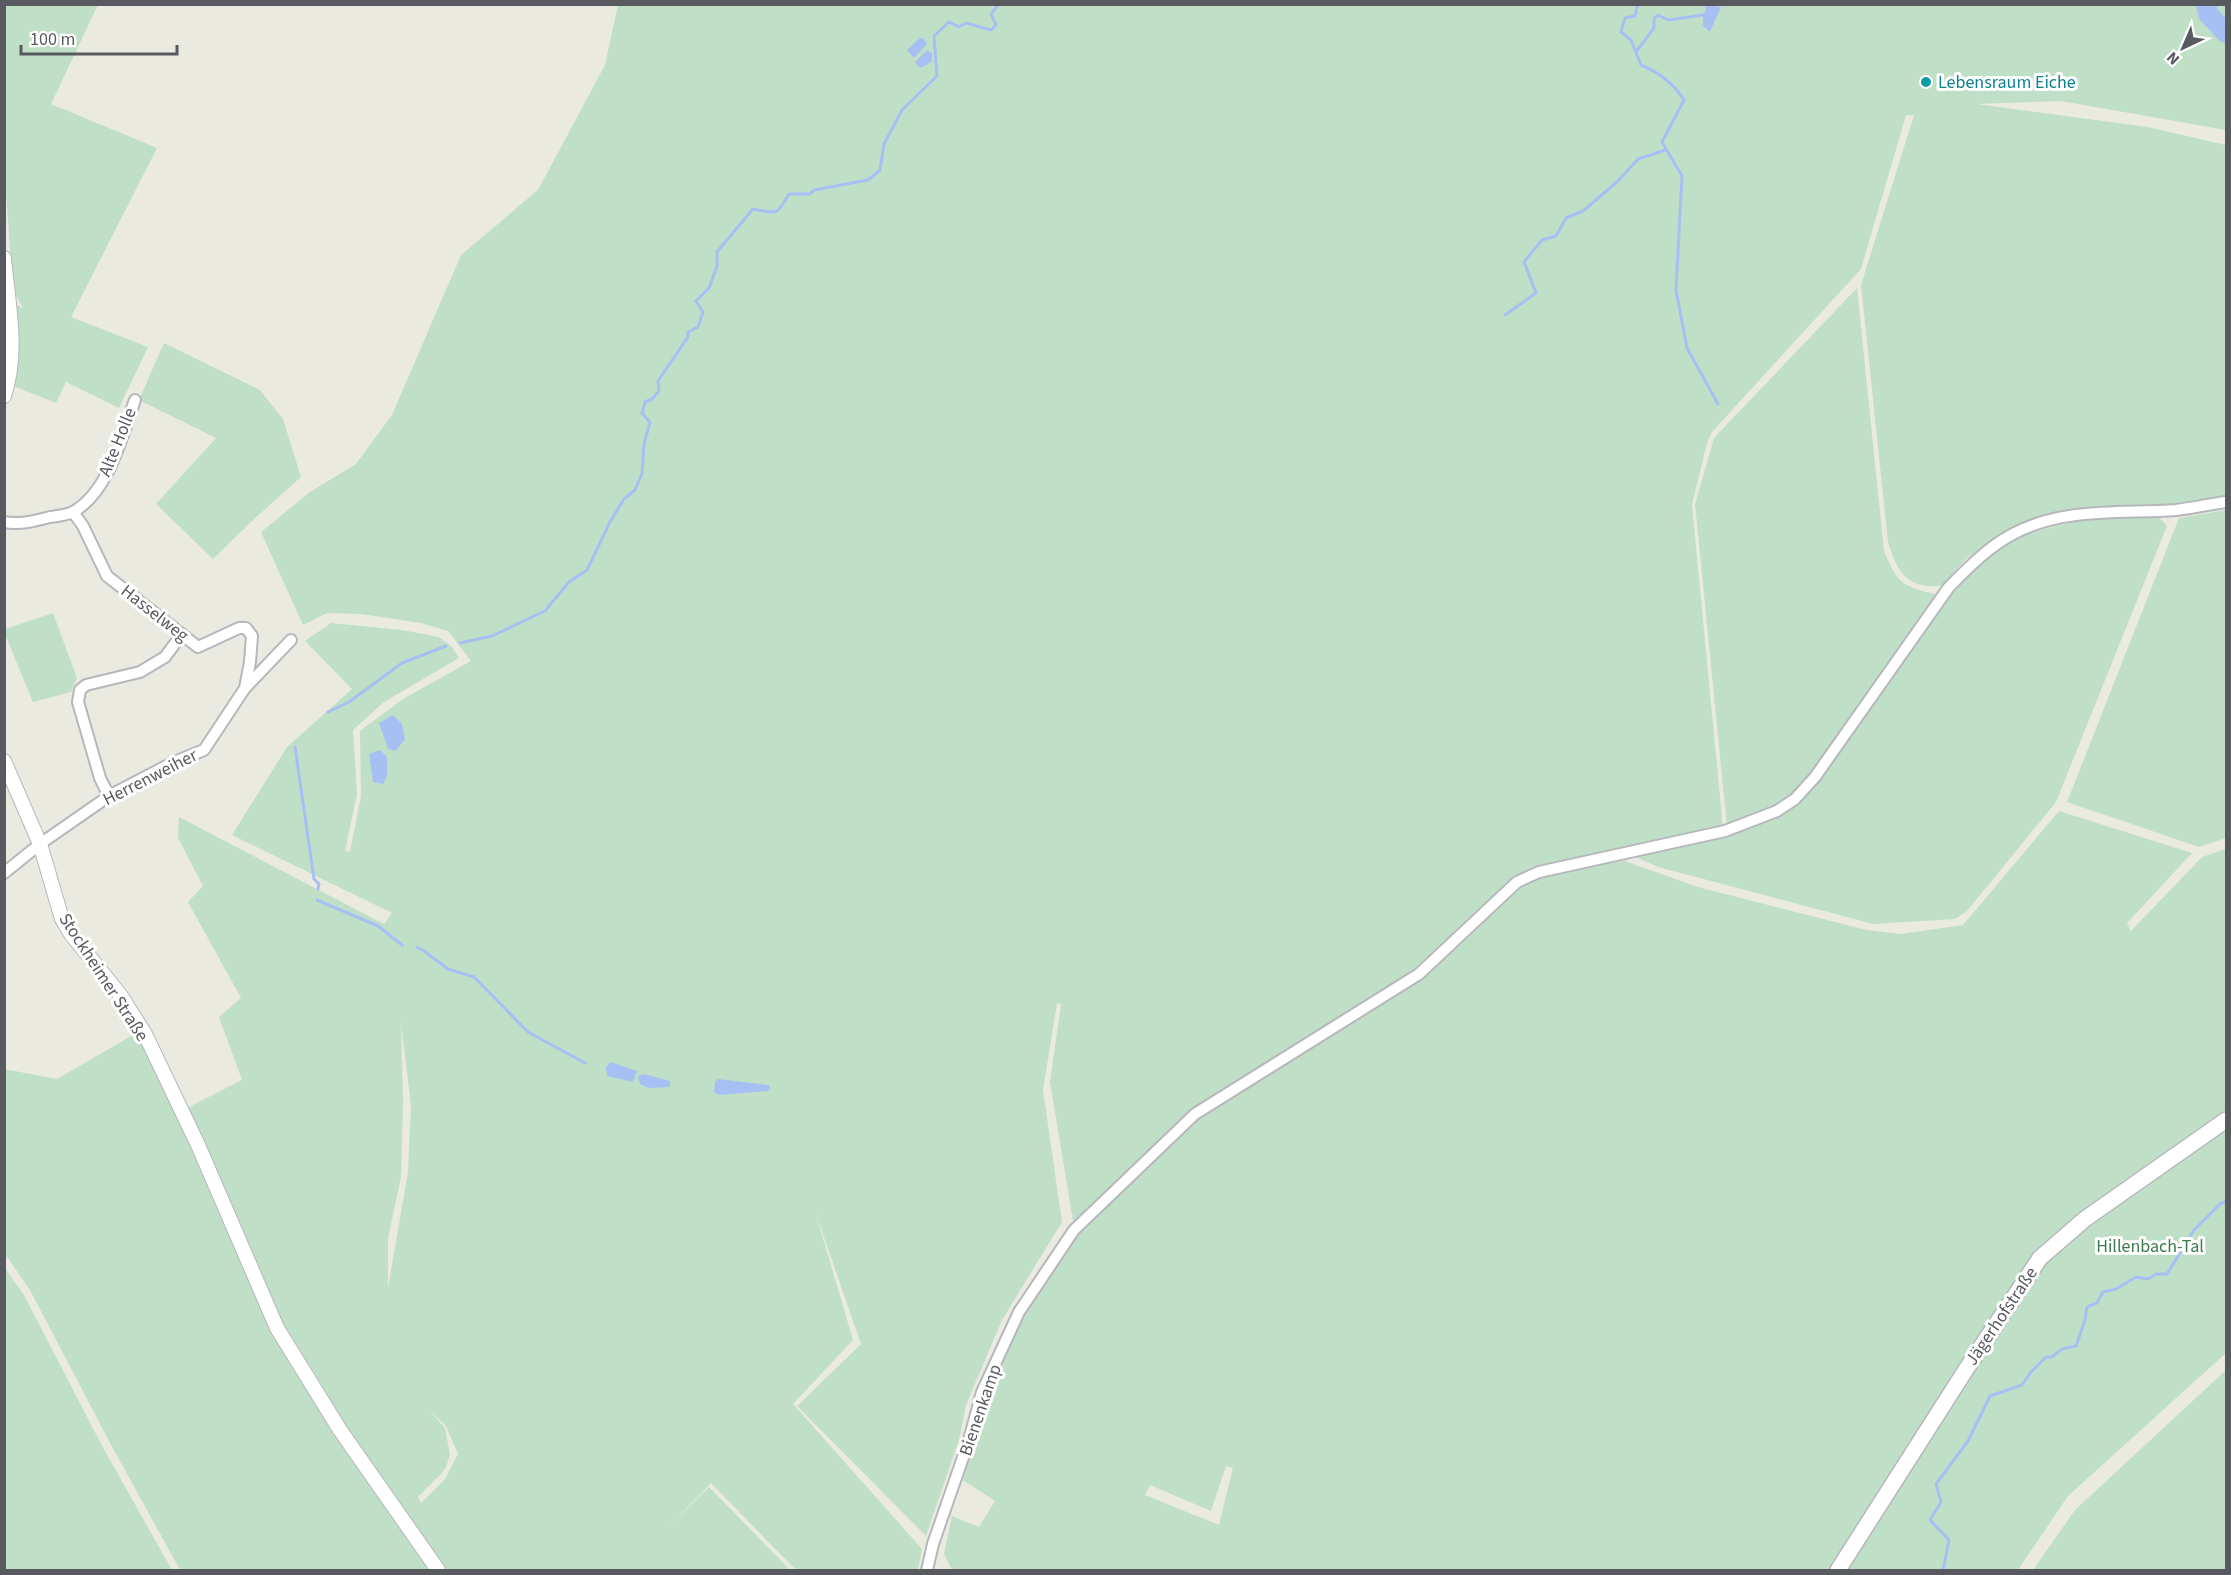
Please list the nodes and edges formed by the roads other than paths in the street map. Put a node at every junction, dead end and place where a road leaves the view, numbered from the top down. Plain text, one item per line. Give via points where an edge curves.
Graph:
1 (4, 258) edge
2 (4, 396) edge
3 (135, 399) dead end
4 (2226, 502) edge
5 (73, 512) junction
6 (4, 522) edge
7 (182, 634) junction
8 (291, 639) dead end
9 (245, 688) junction
10 (4, 761) edge
11 (109, 796) junction
12 (40, 844) junction
13 (4, 873) edge
14 (2226, 1120) edge
15 (438, 1570) edge
16 (927, 1570) edge
17 (1838, 1570) edge

1 - 2 street via 12,340
3 - 5 street, Alte Holle via 106,476
4 - 16 street, Bienenkamp via 2178,510 2071,515 2011,534 1949,587 1795,800 1725,831 1539,872 1517,882 1419,974 1195,1114 1074,1230 1019,1312 982,1392
5 - 6 street via 38,521
5 - 7 street, Hasselweg via 107,576
7 - 9 street, Hasselweg via 198,647 246,628 252,636
7 - 11 street via 165,657 140,672 86,685 80,690 78,702
8 - 9 street, Herrenweiher
9 - 11 street, Herrenweiher via 204,750
10 - 12 street, Stockheimer Straße
11 - 12 street, Herrenweiher
12 - 13 street, Herrenweiher
12 - 15 street, Stockheimer Straße via 62,919 145,1034 277,1328 340,1430
14 - 17 main road, Jägerhofstraße via 2085,1219 2040,1258

